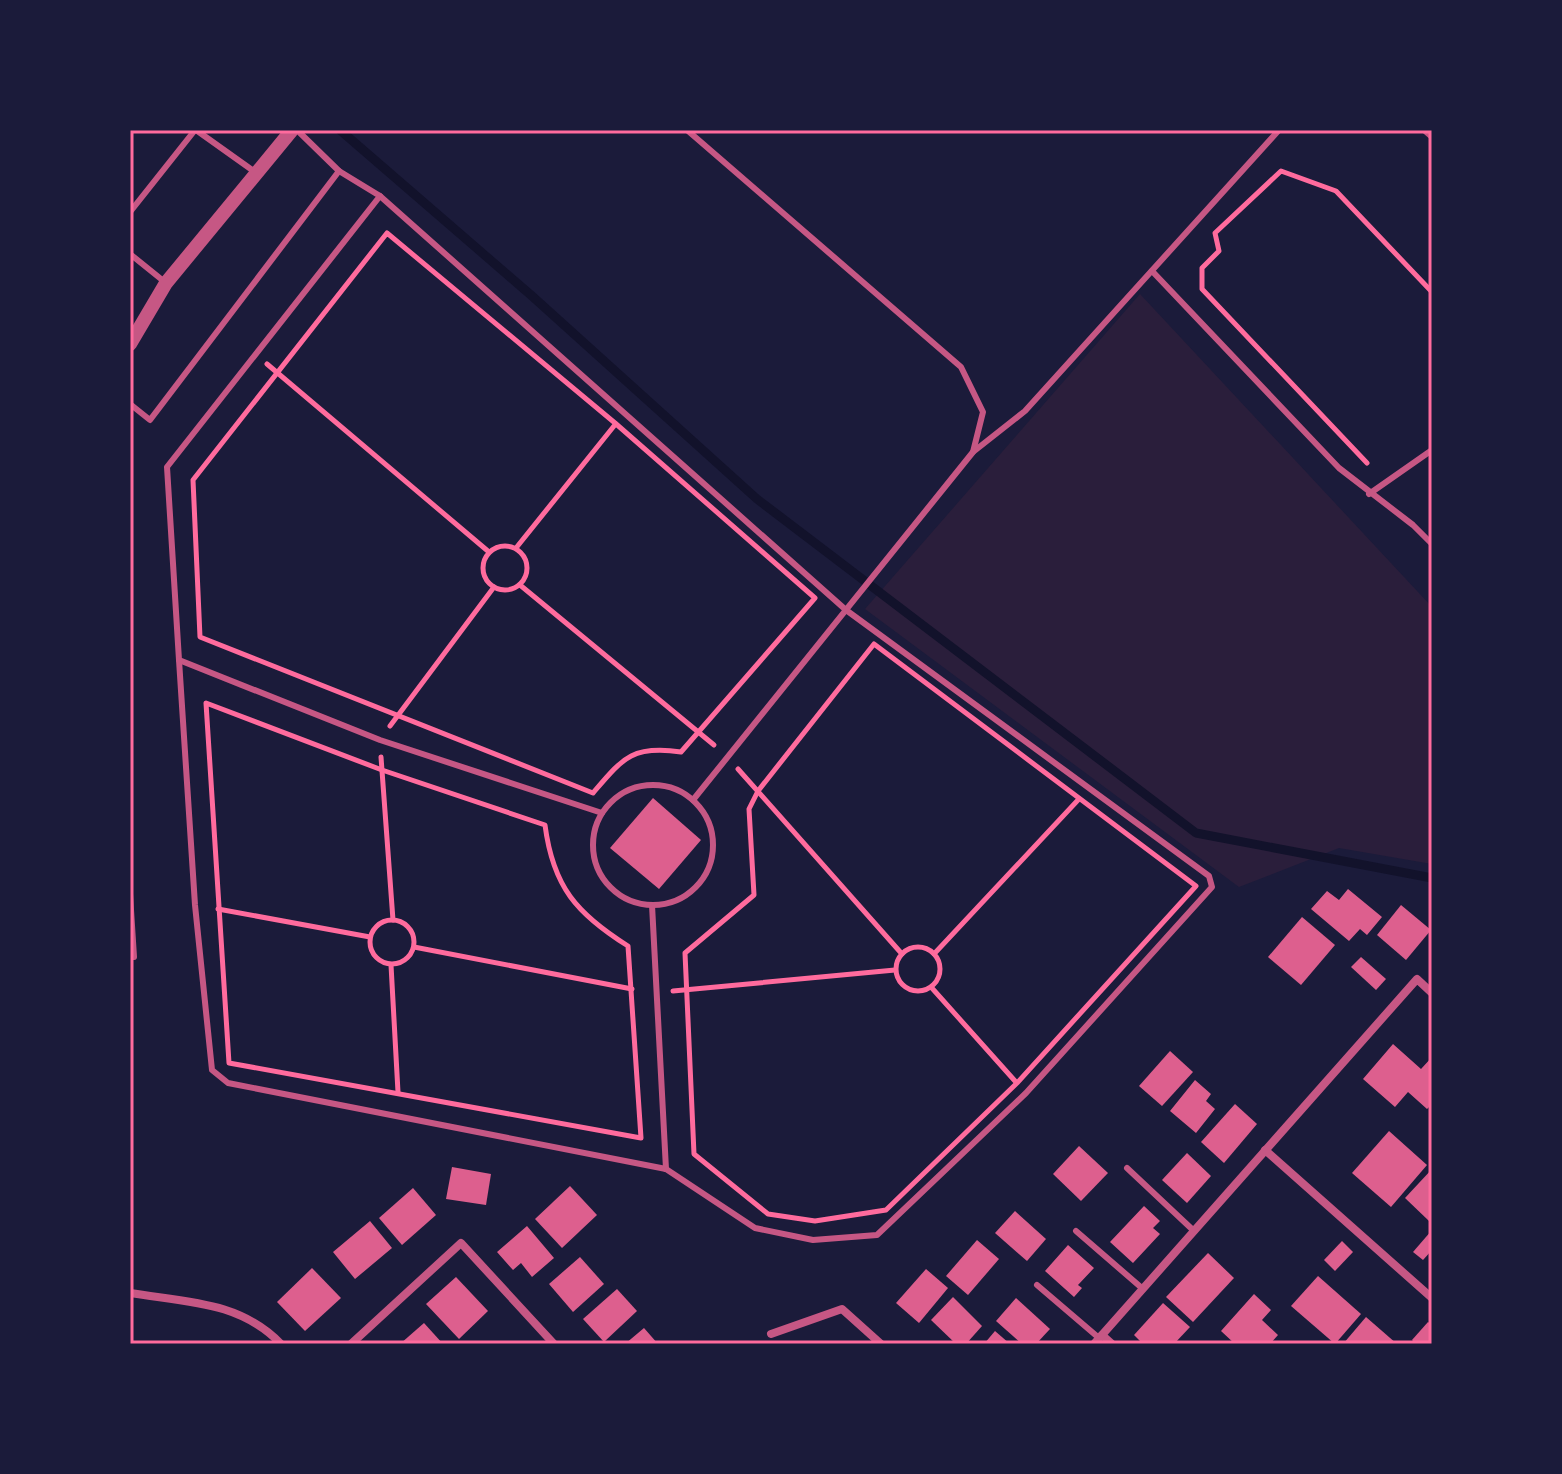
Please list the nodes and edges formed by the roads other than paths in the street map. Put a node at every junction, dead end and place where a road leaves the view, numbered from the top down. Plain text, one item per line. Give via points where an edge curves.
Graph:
1 (196, 130) edge
2 (294, 130) edge
3 (687, 130) edge
4 (1279, 130) edge
5 (1424, 130) edge
6 (1432, 137) edge
7 (339, 171) junction
8 (256, 173) junction
9 (380, 196) junction
10 (130, 212) edge
11 (130, 254) edge
12 (1152, 271) junction
13 (166, 283) junction
14 (130, 344) edge
15 (130, 404) edge
16 (1432, 450) edge
17 (973, 452) junction
18 (1369, 494) junction
19 (1432, 544) edge
20 (846, 610) junction
21 (179, 660) junction
22 (693, 800) junction
23 (602, 813) junction
24 (130, 894) edge
25 (652, 905) junction
26 (130, 957) edge
27 (1432, 993) edge
28 (1265, 1150) junction
29 (1127, 1168) dead end
30 (666, 1169) junction
31 (1076, 1231) dead end
32 (1194, 1231) junction
33 (1037, 1285) dead end
34 (1143, 1289) junction
35 (130, 1293) edge
36 (1432, 1298) edge
37 (771, 1334) dead end
38 (1098, 1339) edge
39 (281, 1344) edge
40 (351, 1344) edge
41 (554, 1344) edge
42 (881, 1344) edge
43 (1112, 1344) edge

1 - 8 lane
1 - 10 lane
2 - 7 lane
2 - 8 street
3 - 17 lane via 961,367 983,412
4 - 12 lane
5 - 6 lane
7 - 9 lane
7 - 15 lane via 150,420
8 - 13 street
9 - 20 lane
9 - 21 lane via 167,467
11 - 13 lane
12 - 17 lane via 1025,411
12 - 18 lane
13 - 14 street
16 - 18 lane
17 - 20 lane
18 - 19 lane
20 - 22 lane
20 - 30 lane via 1209,876 1212,887 1026,1093 877,1235 813,1240 755,1228
21 - 23 lane via 380,740
21 - 30 lane via 212,1070 228,1083
22 - 23 lane via 676,788 655,784 634,787
22 - 25 lane via 713,836 705,876 681,897
23 - 25 lane via 594,832 600,873 613,890
24 - 26 lane
25 - 30 lane
27 - 28 street via 1417,979
28 - 32 street
28 - 36 street
29 - 32 lane
31 - 34 lane
32 - 34 street
33 - 38 lane
34 - 38 street
35 - 39 street via 229,1309 253,1319
37 - 42 street via 842,1309
38 - 43 street
40 - 41 street via 461,1243

